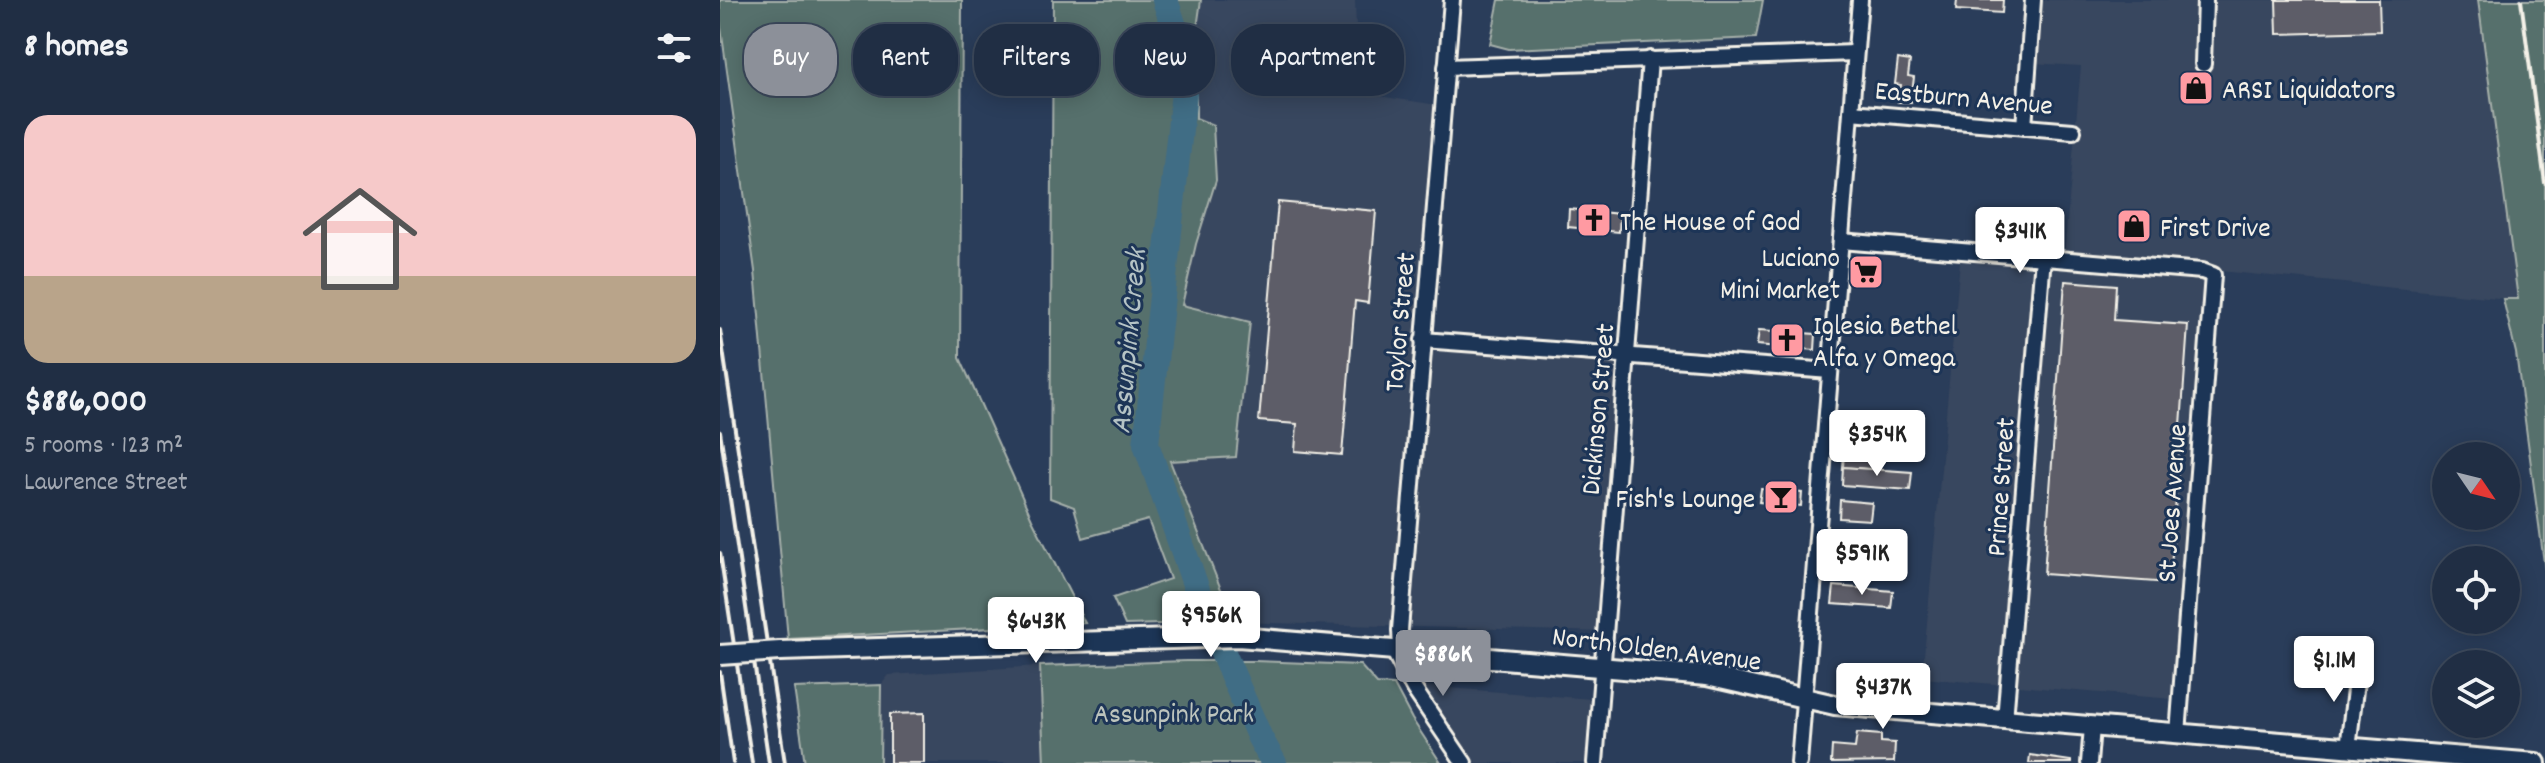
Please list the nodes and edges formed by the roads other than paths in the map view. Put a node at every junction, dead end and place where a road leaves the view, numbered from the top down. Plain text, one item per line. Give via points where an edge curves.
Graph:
1 (1452, 0) edge
2 (1860, 0) edge
3 (2033, 0) edge
4 (2205, 0) edge
5 (1855, 53) junction
6 (1650, 59) junction
7 (2203, 64) dead end
8 (1446, 67) junction
9 (1851, 112) junction
10 (2024, 127) junction
11 (2073, 131) dead end
12 (1841, 241) junction
13 (2043, 257) junction
14 (1423, 340) junction
15 (1627, 355) junction
16 (1830, 371) junction
17 (1396, 649) junction
18 (720, 655) edge
19 (2358, 665) dead end
20 (1603, 667) junction
21 (1803, 698) junction
22 (2005, 720) junction
23 (2092, 727) junction
24 (2178, 734) junction
25 (2348, 748) junction
26 (1464, 763) edge
27 (1595, 763) edge
28 (1799, 763) edge
29 (2089, 763) edge
30 (2536, 763) edge

1 - 8 street, Taylor Street
2 - 5 street
3 - 10 street
4 - 7 street
5 - 6 street
5 - 9 street
6 - 8 street
6 - 15 street, Dickinson Street
8 - 14 street, Taylor Street
9 - 10 street, Eastburn Avenue
9 - 12 street
10 - 11 street, Eastburn Avenue
12 - 13 street
12 - 16 street
13 - 22 street, Prince Street
13 - 24 street, St Joes Avenue via 2213,275
14 - 15 street
14 - 17 street, Taylor Street
15 - 16 street
15 - 20 street, Dickinson Street
16 - 21 street
17 - 18 main road, North Olden Avenue, bridge via 1238,637
17 - 20 main road, North Olden Avenue
17 - 26 street via 1414,689
19 - 25 street
20 - 21 main road, North Olden Avenue via 1707,676
20 - 27 street, Dickinson Street
21 - 22 main road, North Olden Avenue
21 - 28 street
22 - 23 main road, North Olden Avenue
23 - 24 main road, North Olden Avenue
23 - 29 street
24 - 25 main road, North Olden Avenue
25 - 30 main road, North Olden Avenue

